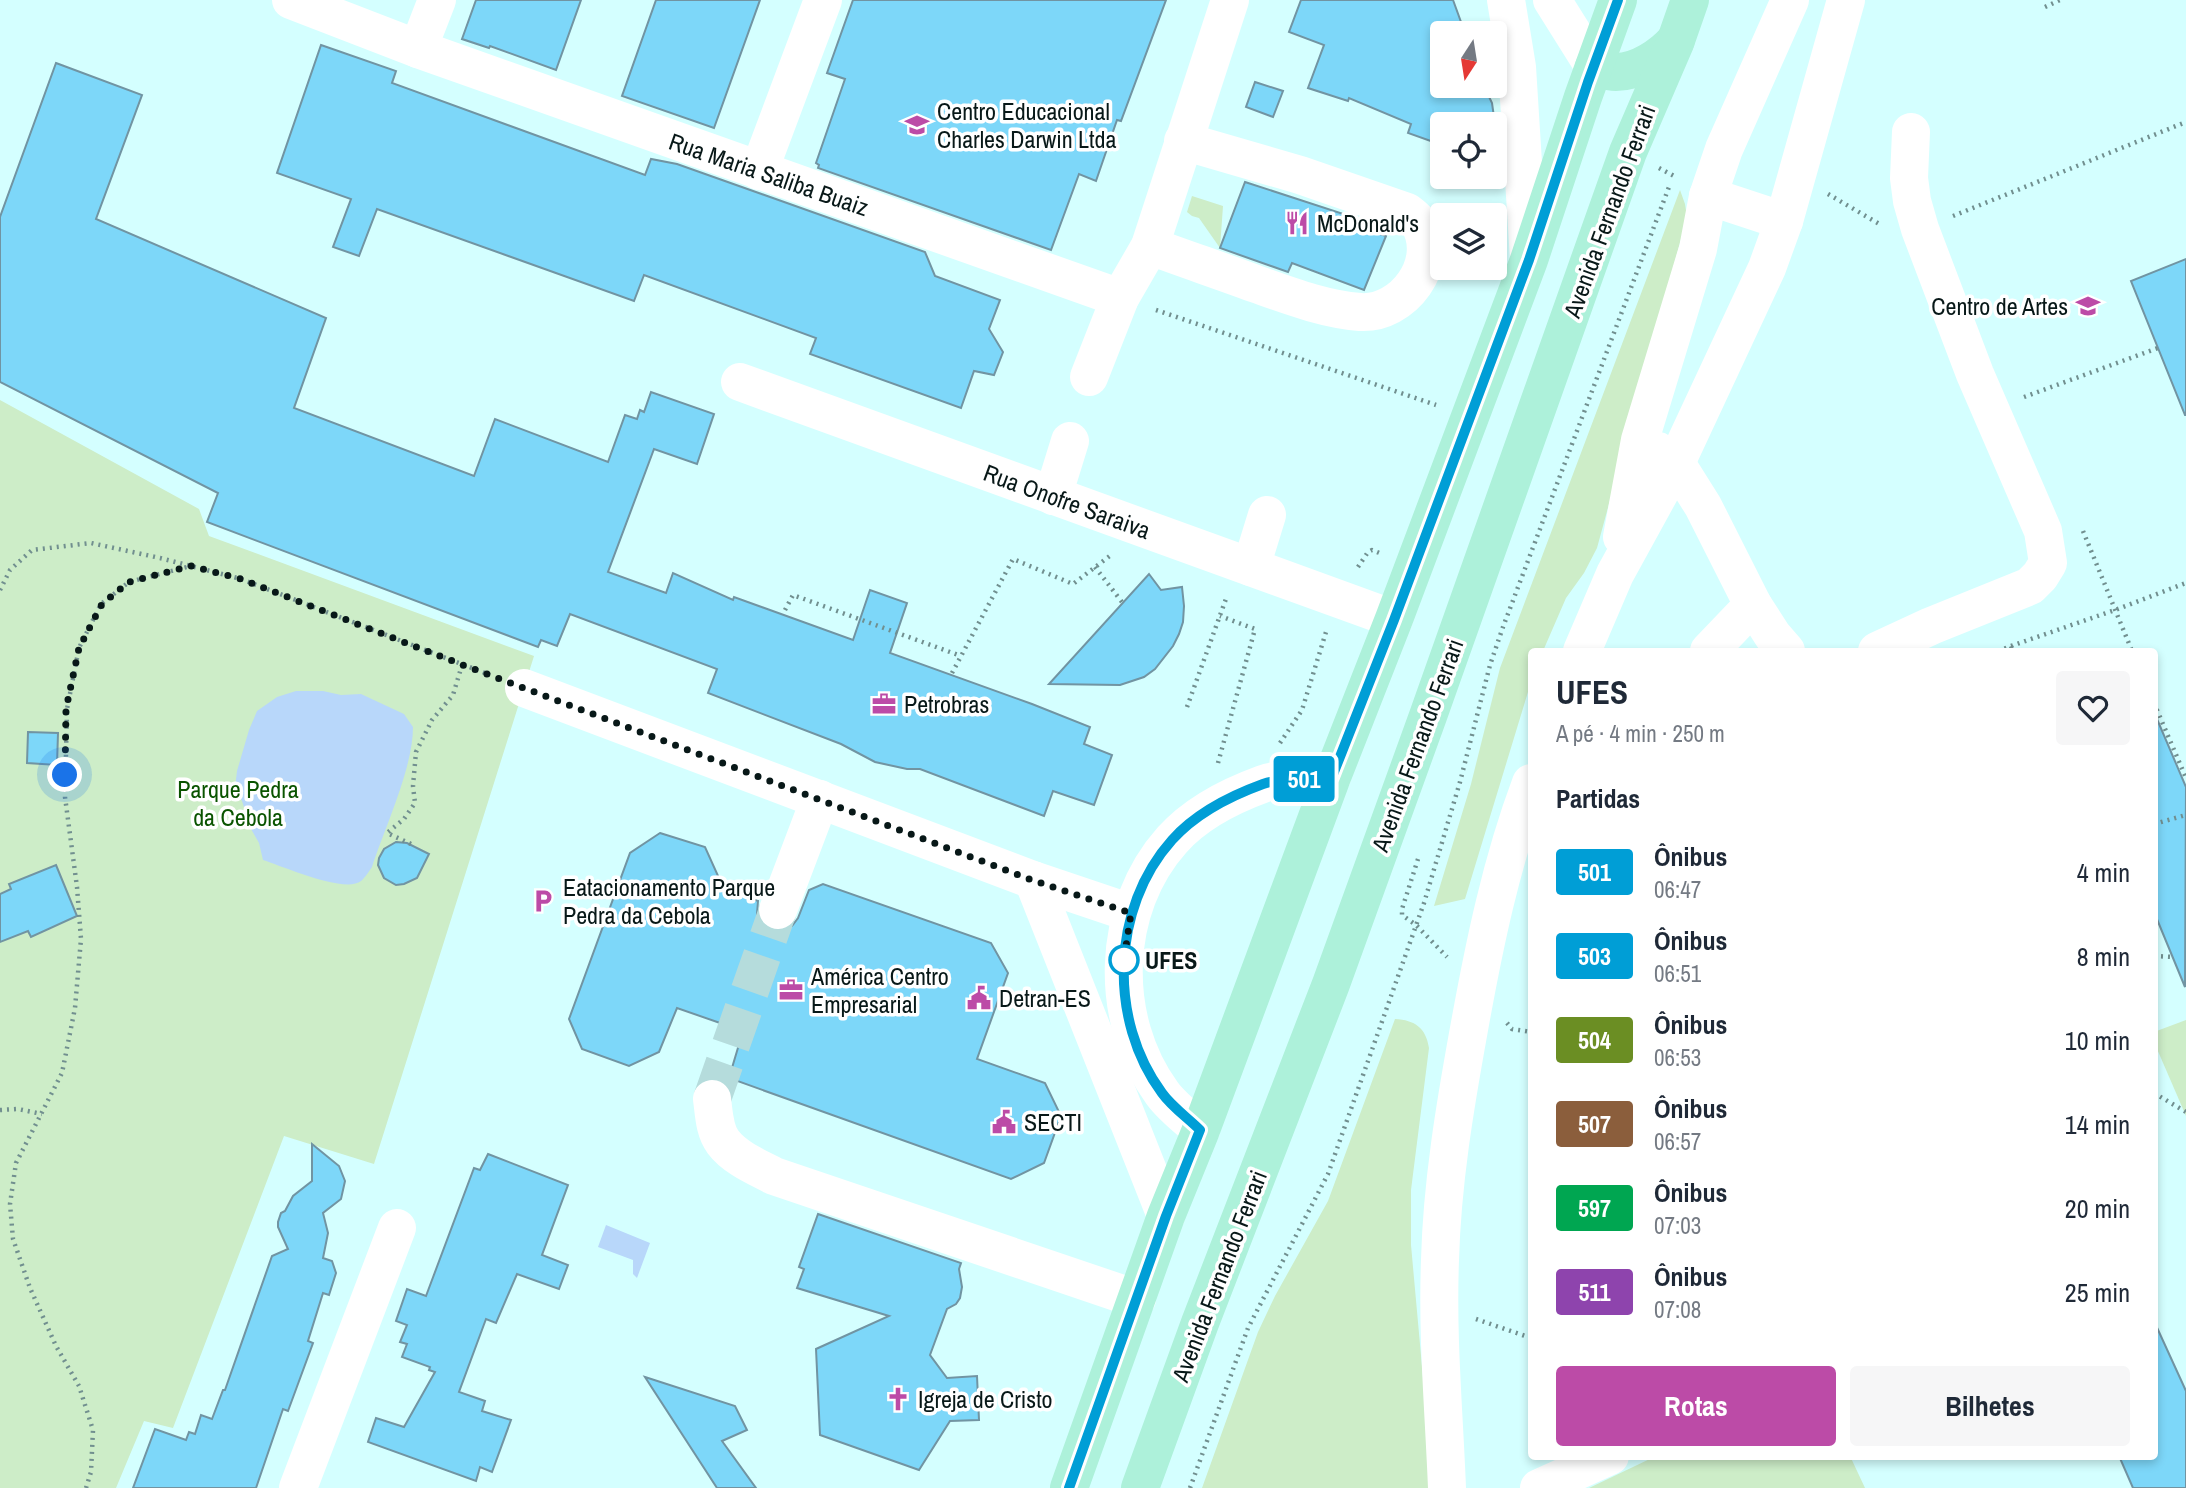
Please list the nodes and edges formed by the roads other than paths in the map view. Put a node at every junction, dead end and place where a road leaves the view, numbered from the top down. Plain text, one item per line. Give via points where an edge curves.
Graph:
1 (290, 0) edge
2 (823, 0) edge
3 (1230, 0) edge
4 (1506, 0) edge
5 (1552, 0) edge
6 (1618, 0) edge
7 (1690, 0) edge
8 (1701, 0) edge
9 (1790, 0) edge
10 (435, 3) edge
11 (1833, 4) edge
12 (1675, 43) junction
13 (418, 49) junction
14 (1594, 67) junction
15 (1911, 132) dead end
16 (1183, 141) junction
17 (759, 171) junction
18 (1708, 196) junction
19 (1784, 221) junction
20 (1150, 246) junction
21 (1529, 260) junction
22 (1119, 298) junction
23 (1089, 377) dead end
24 (740, 382) dead end
25 (1640, 440) junction
26 (1070, 441) dead end
27 (1676, 463) junction
28 (1053, 495) junction
29 (1267, 515) dead end
30 (1615, 574) junction
31 (1240, 579) junction
32 (1753, 605) junction
33 (1394, 620) junction
34 (1583, 648) edge
35 (1712, 648) edge
36 (1783, 648) edge
37 (1883, 648) edge
38 (524, 688) road end
39 (1332, 777) junction
40 (1528, 791) edge
41 (820, 799) junction
42 (1032, 880) junction
43 (778, 909) tunnel mouth
44 (1131, 913) junction
45 (712, 1099) tunnel mouth
46 (1200, 1130) junction
47 (1166, 1216) junction
48 (397, 1228) dead end
49 (1137, 1299) junction
50 (1601, 1460) edge
51 (298, 1488) edge
52 (1069, 1488) edge
53 (1140, 1488) edge
54 (1447, 1488) edge
55 (1539, 1488) edge

1 - 13 street, Rua Maria Saliba Buaiz
2 - 17 street
3 - 16 street
4 - 21 street via 1517,67
5 - 14 street
6 - 14 main road
7 - 12 main road, Avenida Fernando Ferrari
8 - 12 main road
9 - 18 street
10 - 13 street
11 - 19 street
12 - 14 main road via 1633,70
12 - 53 main road, Avenida Fernando Ferrari via 1628,152 1429,716
13 - 17 street, Rua Maria Saliba Buaiz
14 - 21 main road
15 - 37 street via 1909,178 1920,229 1989,408 2043,531 2048,563 2030,586
16 - 20 street
16 - 20 street via 1408,212 1419,222 1426,257 1416,282 1401,300 1362,312 1304,301
17 - 22 street, Rua Maria Saliba Buaiz
18 - 19 street
18 - 25 street via 1698,249
19 - 27 street via 1767,268
20 - 22 street
21 - 33 main road
22 - 23 street
24 - 28 street, Rua Onofre Saraiva
25 - 27 street
25 - 30 street
26 - 28 street
27 - 30 street
27 - 32 street
28 - 31 street, Rua Onofre Saraiva
29 - 31 street
30 - 34 street
31 - 33 street, Rua Onofre Saraiva via 1336,598
32 - 35 street
32 - 36 street
33 - 39 main road
38 - 41 street
39 - 44 street via 1265,783 1205,811 1173,839 1148,874
39 - 46 main road
40 - 54 street via 1486,940 1444,1194 1439,1307
41 - 42 street
41 - 43 street
42 - 44 street
42 - 47 street
44 - 46 street via 1124,976 1137,1048 1163,1094
45 - 49 street via 723,1142 774,1176
46 - 47 main road
47 - 49 main road
48 - 51 street
49 - 52 main road
50 - 55 street

